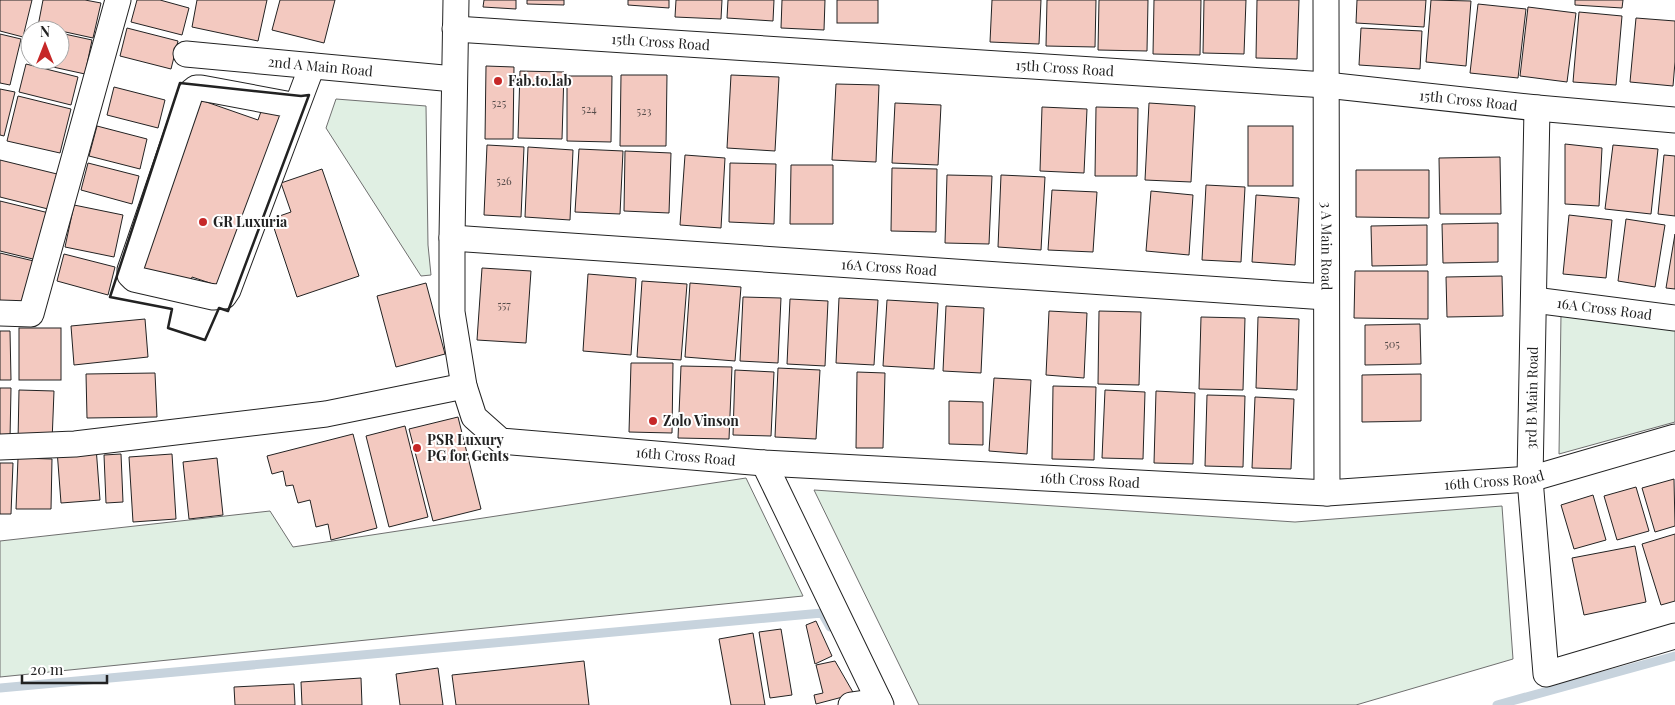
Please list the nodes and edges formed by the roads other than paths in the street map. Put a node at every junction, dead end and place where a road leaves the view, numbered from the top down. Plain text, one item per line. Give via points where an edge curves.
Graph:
1 (118, 0) edge
2 (456, 0) edge
3 (1326, 0) edge
4 (455, 29) junction
5 (186, 54) dead end
6 (312, 66) junction
7 (454, 79) junction
8 (1326, 85) junction
9 (297, 106) junction
10 (1537, 108) junction
11 (1675, 120) edge
12 (452, 238) junction
13 (1326, 296) junction
14 (1534, 300) junction
15 (0, 313) edge
16 (1675, 318) edge
17 (464, 386) junction
18 (1675, 437) edge
19 (0, 448) edge
20 (764, 463) junction
21 (1530, 478) junction
22 (1327, 493) junction
23 (1675, 636) edge
24 (880, 703) edge
25 (851, 705) edge

1 - 15 street via 31,314
2 - 4 street
3 - 8 street, 3 A Main Road
4 - 7 street
4 - 8 street, 15th Cross Road
5 - 6 street, 2nd A Main Road
6 - 7 street, 2nd A Main Road
6 - 9 street
7 - 12 street
8 - 10 street, 15th Cross Road
8 - 13 street, 3 A Main Road
9 - 9 street via 224,296 213,297 134,279 130,270 191,92 201,88
10 - 11 street, 15th Cross Road
10 - 14 street, 3rd B Main Road
12 - 13 street, 16A Cross Road
12 - 17 street via 452,312
13 - 22 street, 3 A Main Road
14 - 16 street, 16A Cross Road
14 - 21 street, 3rd B Main Road
17 - 19 street via 326,414 75,444
17 - 20 street, 16th Cross Road via 474,417 501,442
18 - 21 street, 16th Cross Road
20 - 22 street, 16th Cross Road
20 - 24 street
21 - 22 street, 16th Cross Road
21 - 23 street, 3rd B Main Road via 1546,674
24 - 25 street

